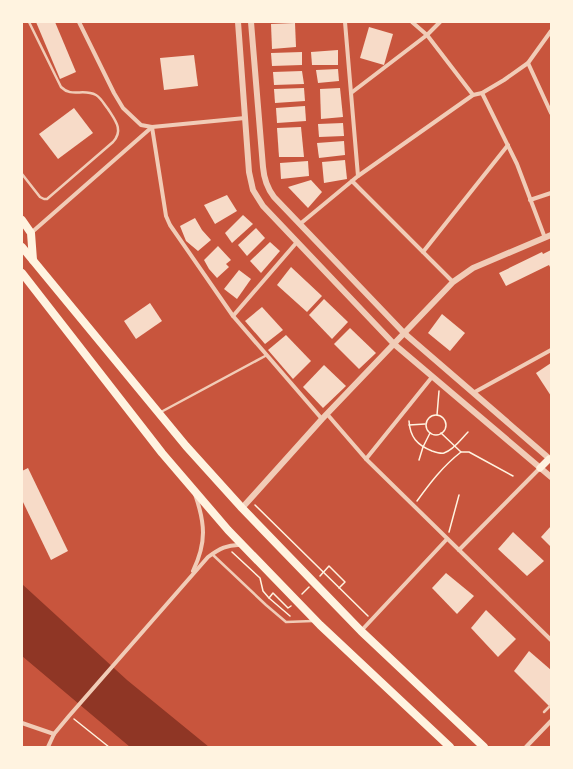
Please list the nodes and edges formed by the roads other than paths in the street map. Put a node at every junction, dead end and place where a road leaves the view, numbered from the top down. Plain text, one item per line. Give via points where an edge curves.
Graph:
1 (29, 22) edge
2 (79, 22) edge
3 (238, 22) edge
4 (251, 22) edge
5 (344, 22) edge
6 (412, 22) edge
7 (440, 22) edge
8 (551, 31) edge
9 (427, 34) junction
10 (528, 63) junction
11 (351, 93) junction
12 (482, 93) junction
13 (473, 95) junction
14 (551, 113) edge
15 (245, 118) junction
16 (152, 127) junction
17 (508, 145) junction
18 (22, 174) edge
19 (358, 176) junction
20 (352, 181) junction
21 (551, 193) edge
22 (530, 200) junction
23 (22, 220) edge
24 (300, 224) junction
25 (31, 233) junction
26 (548, 236) edge
27 (297, 242) junction
28 (22, 247) edge
29 (423, 252) junction
30 (33, 261) junction
31 (22, 273) edge
32 (22, 277) edge
33 (30, 282) junction
34 (453, 282) junction
35 (233, 316) junction
36 (404, 333) junction
37 (394, 344) junction
38 (551, 350) edge
39 (267, 355) junction
40 (432, 376) junction
41 (474, 393) junction
42 (159, 413) junction
43 (324, 416) junction
44 (366, 459) junction
45 (550, 460) edge
46 (540, 468) junction
47 (551, 477) edge
48 (193, 489) junction
49 (242, 508) junction
50 (447, 539) junction
51 (244, 546) junction
52 (459, 550) junction
53 (212, 554) junction
54 (190, 576) junction
55 (316, 621) junction
56 (361, 631) junction
57 (551, 640) edge
58 (551, 705) edge
59 (544, 712) dead end
60 (551, 722) edge
61 (22, 723) edge
62 (54, 734) junction
63 (48, 747) edge
64 (450, 747) edge
65 (484, 747) edge
66 (526, 747) edge

1 - 18 lane via 61,87 69,92 88,92 96,96 102,101 119,129 118,136 113,142 47,199 40,197
2 - 16 street via 123,108 141,125
3 - 15 street
4 - 24 street via 264,175 274,197
5 - 11 street
6 - 9 street
7 - 9 street
8 - 10 street
9 - 11 street
9 - 13 street
10 - 12 street
10 - 14 street
11 - 19 street
12 - 13 street
12 - 17 street
13 - 19 street
15 - 16 street
15 - 27 street via 253,190 263,206
16 - 25 street
16 - 35 street via 166,216
17 - 22 street
17 - 29 street
19 - 20 street
20 - 24 street
20 - 29 street
21 - 22 street
22 - 26 street
23 - 25 highway
24 - 36 street
25 - 30 highway
26 - 34 street via 473,268
27 - 35 street
27 - 37 street
28 - 30 highway
29 - 34 street
30 - 42 highway
31 - 33 highway
32 - 33 highway
33 - 48 highway via 162,454
34 - 36 street
35 - 39 street
36 - 37 street
36 - 41 street
37 - 40 street
37 - 43 street
38 - 41 street
39 - 42 lane
39 - 43 street
40 - 44 street
40 - 46 street
41 - 45 street
42 - 49 highway
43 - 44 street
43 - 49 street
44 - 50 street
45 - 46 main road
46 - 47 street
46 - 52 street
48 - 51 highway
48 - 54 street via 202,514 203,528 197,561
49 - 56 highway
50 - 52 street
50 - 56 street
51 - 53 street via 226,546
51 - 55 highway
52 - 57 street
53 - 54 street
53 - 55 lane via 286,622
54 - 62 street
55 - 64 highway
56 - 65 highway
58 - 59 lane
60 - 66 street
61 - 62 street
62 - 63 street

